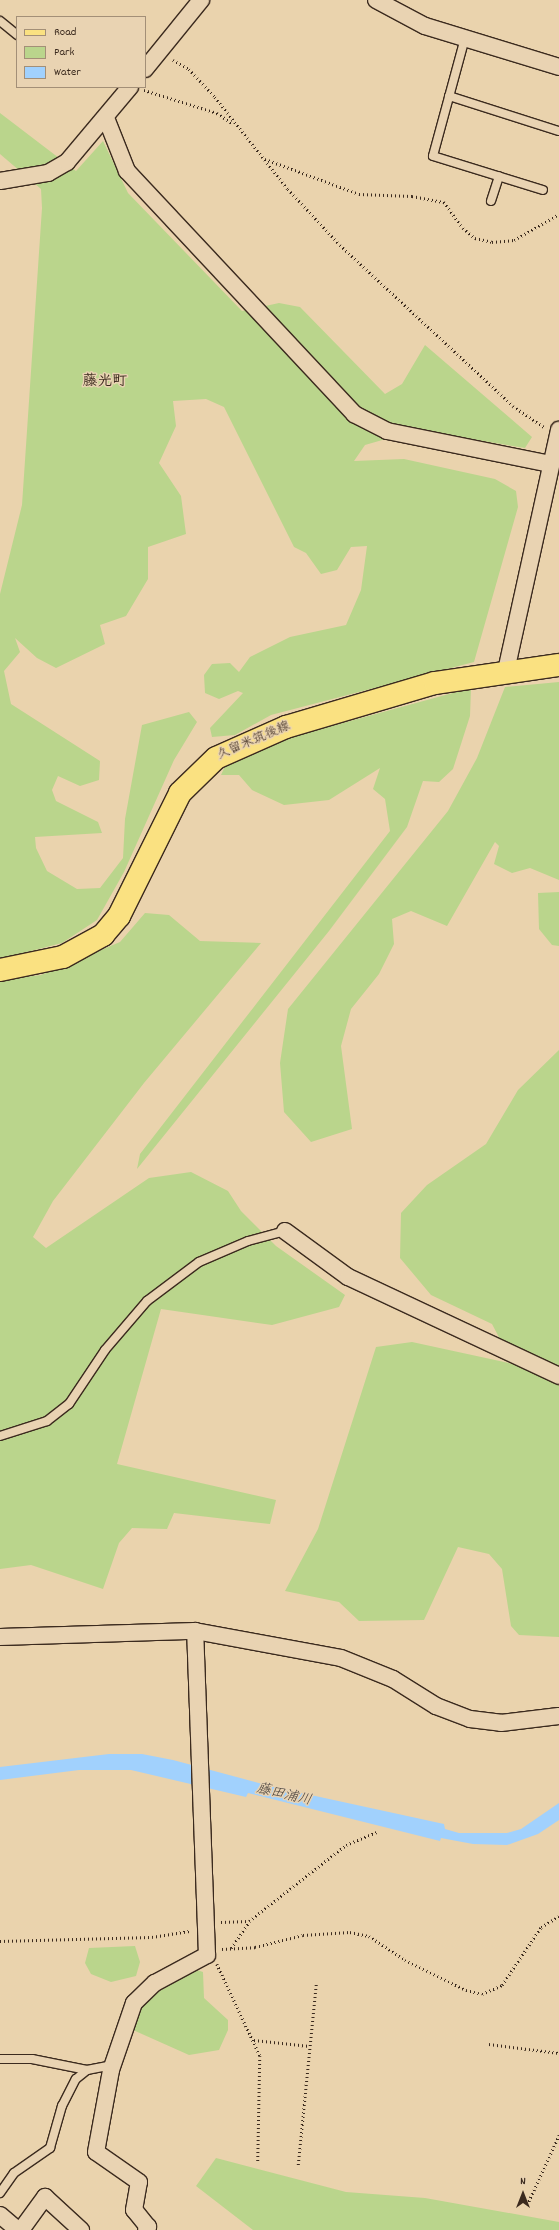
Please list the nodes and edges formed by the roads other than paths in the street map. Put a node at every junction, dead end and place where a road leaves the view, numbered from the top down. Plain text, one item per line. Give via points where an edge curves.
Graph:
1 (201, 0) edge
2 (376, 0) edge
3 (0, 21) edge
4 (16, 34) edge
5 (465, 38) junction
6 (559, 67) edge
7 (146, 68) edge
8 (130, 88) edge
9 (449, 96) junction
10 (106, 118) junction
11 (559, 131) edge
12 (499, 176) junction
13 (0, 181) edge
14 (543, 190) dead end
15 (491, 201) dead end
16 (558, 433) edge
17 (550, 464) junction
18 (559, 664) edge
19 (506, 671) junction
20 (0, 970) edge
21 (285, 1231) joint
22 (559, 1376) edge
23 (0, 1436) edge
24 (195, 1631) junction
25 (0, 1637) edge
26 (559, 1716) edge
27 (0, 2059) edge
28 (112, 2065) junction
29 (87, 2070) junction
30 (0, 2193) edge
31 (0, 2215) edge
32 (20, 2230) edge
33 (81, 2230) edge
34 (146, 2230) edge

1 - 7 street
2 - 5 street via 425,26
3 - 4 lane
5 - 6 street
5 - 9 lane
8 - 10 street
9 - 11 lane
9 - 12 lane via 433,156
10 - 13 street via 67,162 48,173
10 - 17 street via 127,171 354,414 387,431
12 - 14 lane
12 - 15 lane
16 - 17 street
17 - 19 street
18 - 19 main road, 久留米筑後線
19 - 20 main road, 久留米筑後線 via 435,683 286,727 216,758 180,793 119,916 102,935 63,957
21 - 22 street via 348,1277
21 - 23 lane via 248,1241 199,1262 147,1301 105,1350 69,1404 47,1421
24 - 25 street
24 - 26 street via 341,1658 393,1679 436,1706 470,1719 501,1723
24 - 28 street via 208,1951 155,1982 134,2003
27 - 29 lane via 32,2059
28 - 29 lane
28 - 34 street via 96,2152 139,2182 134,2210 148,2227
29 - 30 lane via 76,2079 62,2106 50,2148 14,2173
31 - 32 street
32 - 33 street via 45,2197

